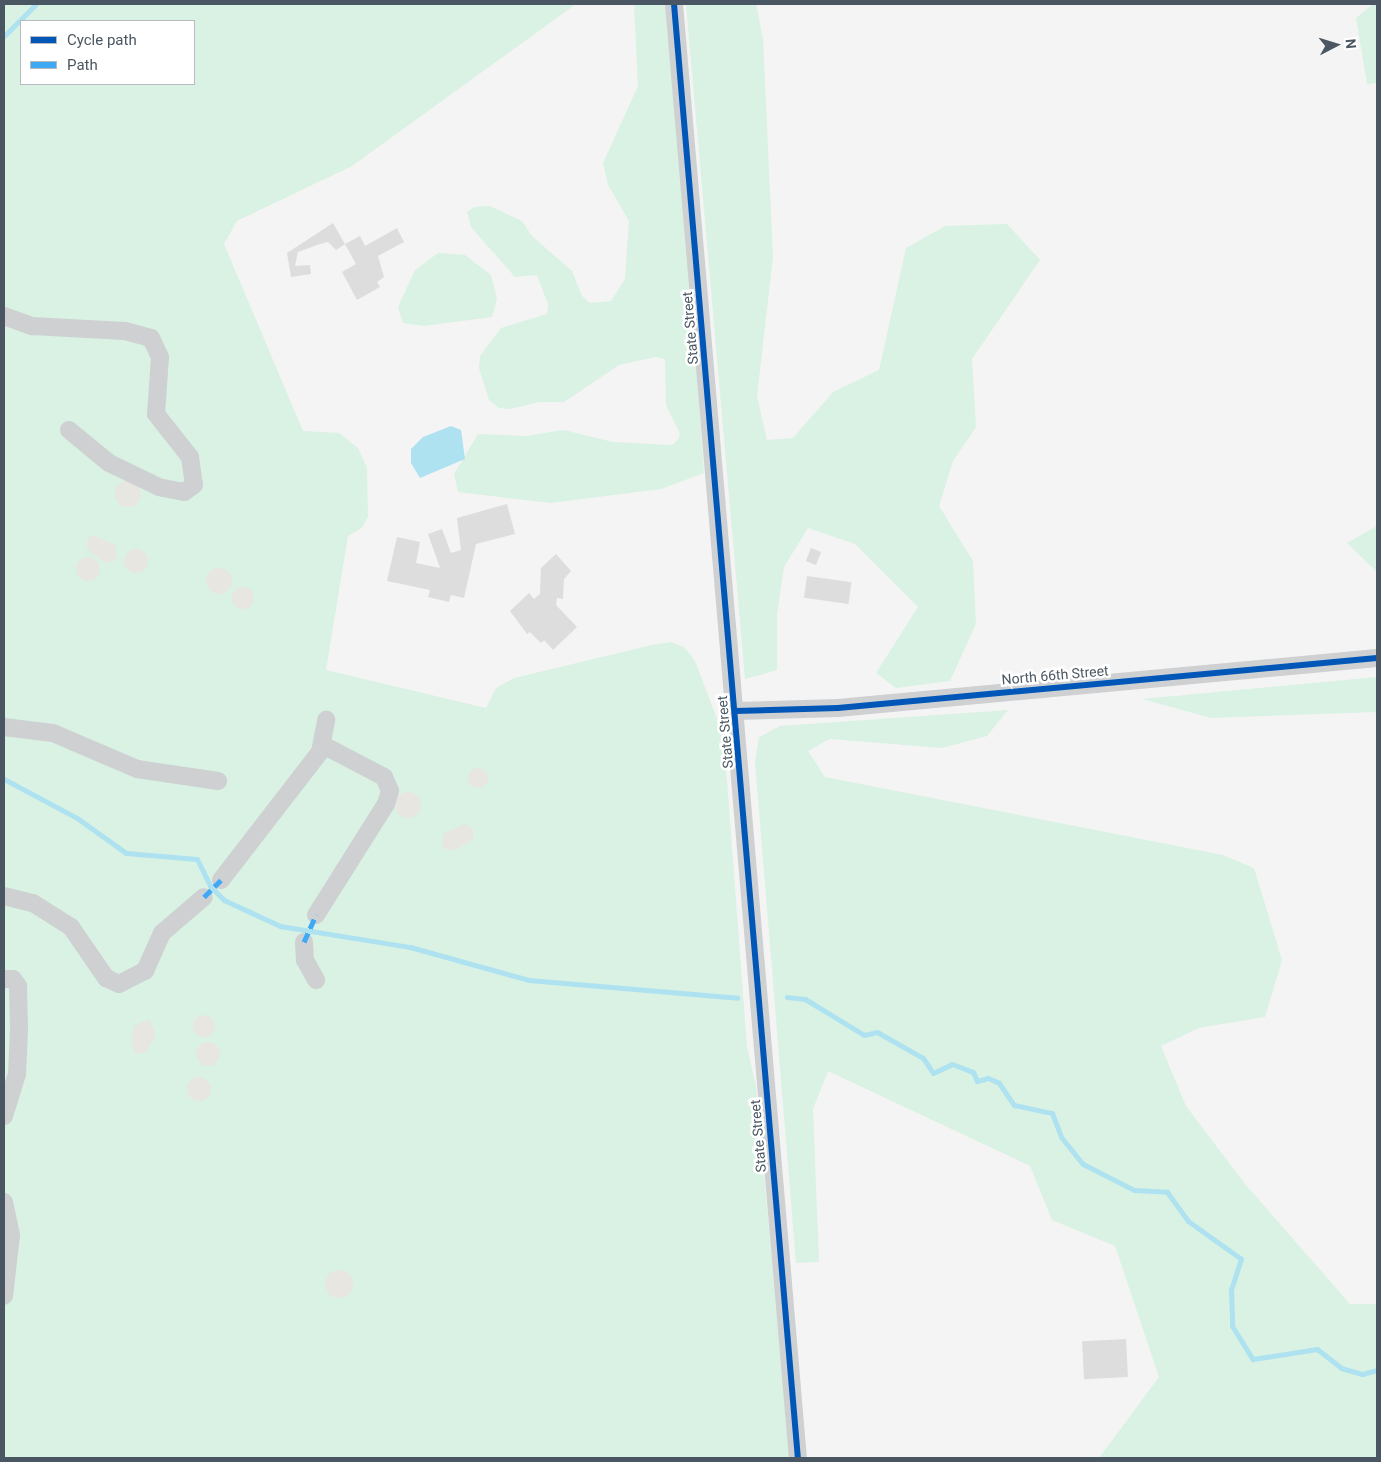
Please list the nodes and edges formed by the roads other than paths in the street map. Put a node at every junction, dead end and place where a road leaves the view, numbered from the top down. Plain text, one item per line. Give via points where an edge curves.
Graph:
1 (674, 4) edge
2 (4, 316) edge
3 (70, 430) dead end
4 (1377, 658) edge
5 (735, 711) junction
6 (326, 720) dead end
7 (4, 727) edge
8 (323, 745) junction
9 (218, 781) dead end
10 (221, 880) dead end
11 (4, 896) edge
12 (204, 897) dead end
13 (316, 915) dead end
14 (304, 942) dead end
15 (4, 979) edge
16 (316, 980) dead end
17 (4, 1116) edge
18 (4, 1202) edge
19 (4, 1296) edge
20 (798, 1458) edge

1 - 5 street, State Street
2 - 3 street via 32,326 125,331 151,338 160,357 156,414 190,456 194,484 184,492 159,487 110,463
4 - 5 street, North 66th Street via 838,708
5 - 20 street, State Street
6 - 8 street
7 - 9 street via 53,733 136,769
8 - 10 street
8 - 13 street via 384,777 390,791 386,804
11 - 12 street via 33,903 71,927 106,978 119,984 145,971 162,933
14 - 16 street via 305,960
15 - 17 street via 16,982 19,1029 17,1074
18 - 19 street via 10,1235

